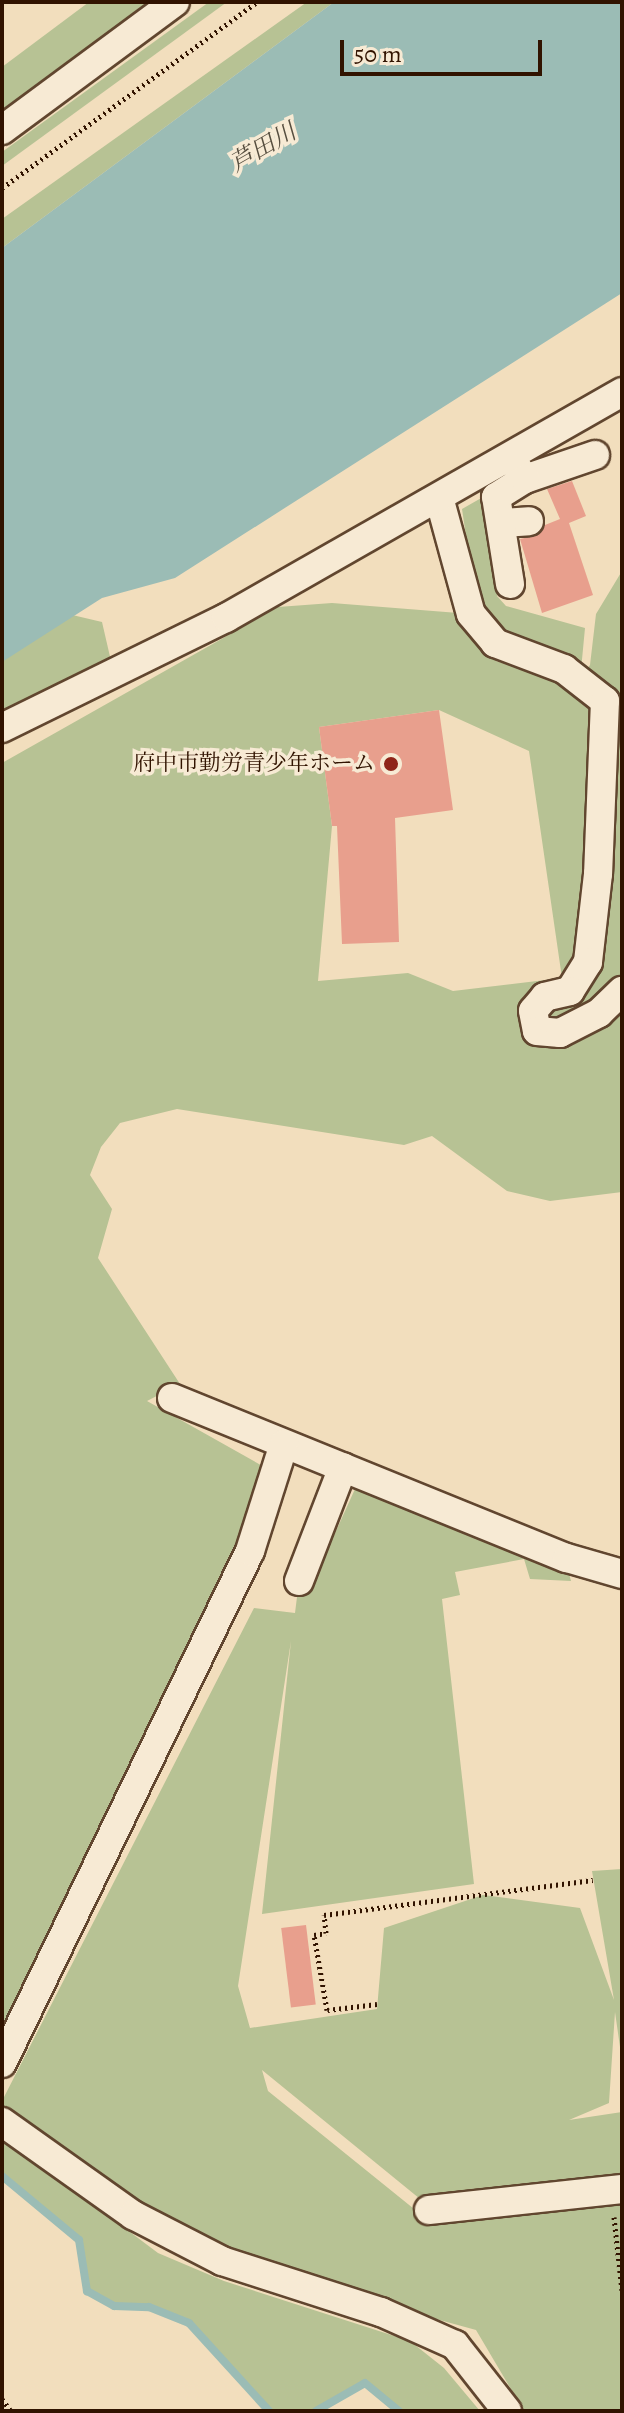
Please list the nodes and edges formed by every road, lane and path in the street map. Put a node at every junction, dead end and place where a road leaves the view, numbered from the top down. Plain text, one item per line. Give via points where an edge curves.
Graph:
1 (175, 2) edge
2 (257, 2) edge
3 (2, 130) edge
4 (2, 188) edge
5 (622, 392) edge
6 (595, 455) dead end
7 (518, 468) junction
8 (440, 501) junction
9 (510, 584) dead end
10 (2, 728) edge
11 (622, 991) edge
12 (172, 1398) dead end
13 (284, 1444) junction
14 (343, 1467) junction
15 (622, 1574) edge
16 (299, 1581) dead end
17 (593, 1880) dead end
18 (377, 2004) dead end
19 (2, 2063) edge
20 (2, 2122) edge
21 (617, 2190) edge
22 (429, 2210) dead end
23 (622, 2291) edge
24 (2, 2399) edge
25 (11, 2411) edge
26 (507, 2411) edge

1 - 3 street
2 - 4 path
5 - 7 street
6 - 7 street
7 - 8 street
7 - 9 street via 496,497 496,513 516,522
8 - 10 street via 226,618
8 - 11 street via 471,614 495,643 564,669 605,701 598,874 588,962 570,991 545,997 533,1011 537,1031 560,1033 599,1013
12 - 13 street
13 - 14 street
13 - 19 street via 250,1551
14 - 15 street via 567,1558
14 - 16 street
17 - 18 path via 324,1915 326,1933 314,1935 327,2010
20 - 26 street via 133,2215 222,2261 381,2312 455,2345
21 - 22 street
21 - 23 path
24 - 25 path

